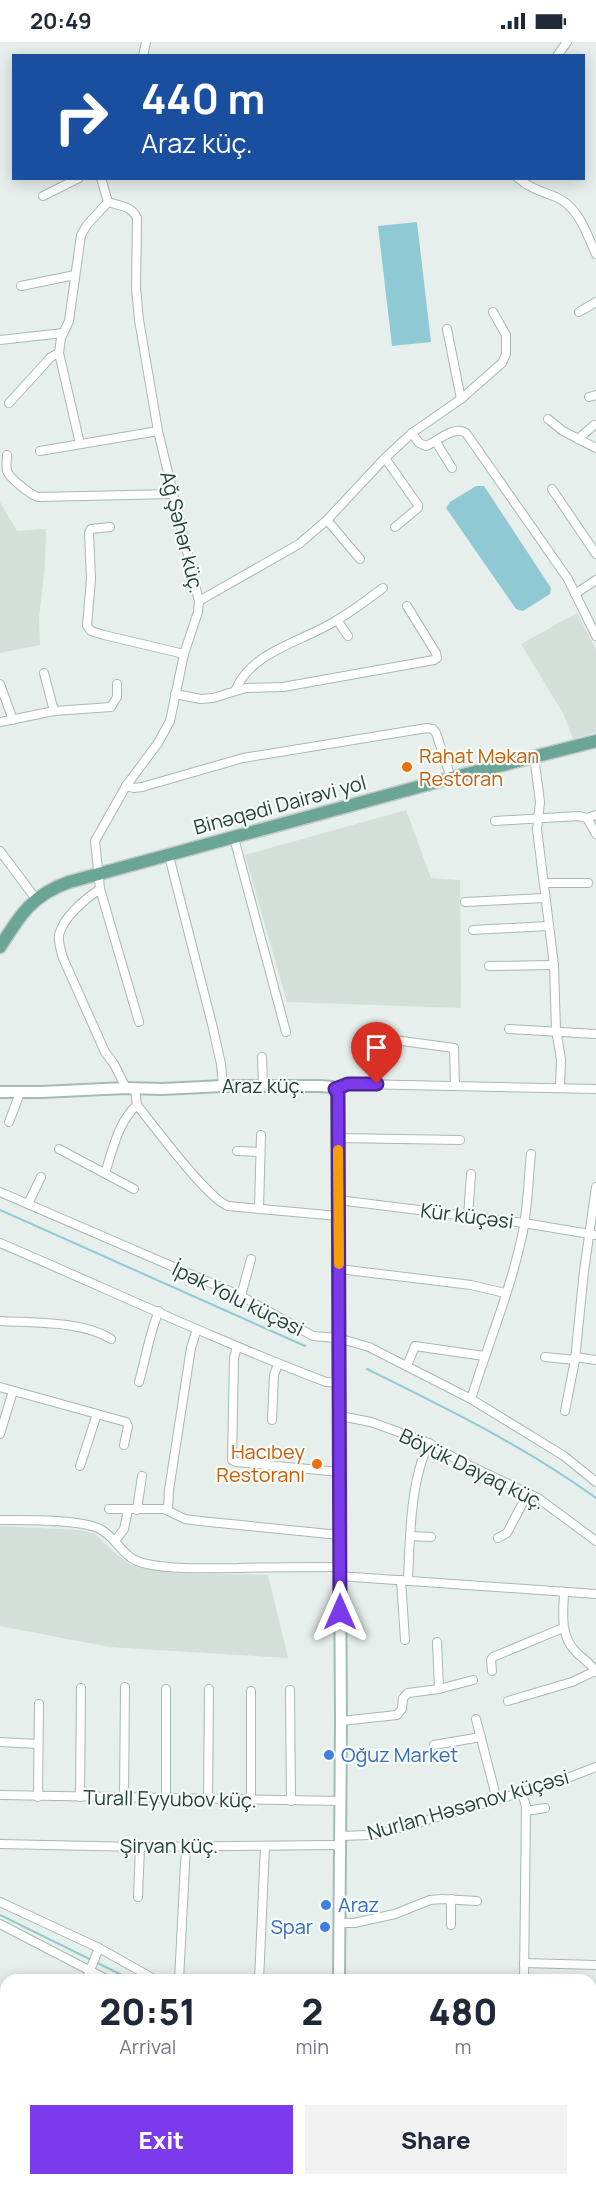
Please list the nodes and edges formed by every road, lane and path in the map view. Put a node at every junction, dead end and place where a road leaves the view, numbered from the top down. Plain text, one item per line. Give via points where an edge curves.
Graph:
1 (75, 180) edge
2 (102, 180) edge
3 (520, 180) edge
4 (44, 196) dead end
5 (108, 202) junction
6 (596, 253) edge
7 (75, 274) junction
8 (21, 286) dead end
9 (596, 302) edge
10 (493, 312) dead end
11 (579, 312) dead end
12 (447, 329) dead end
13 (63, 333) junction
14 (0, 340) edge
15 (59, 353) junction
16 (461, 399) junction
17 (9, 403) dead end
18 (548, 419) dead end
19 (594, 425) dead end
20 (158, 431) junction
21 (412, 433) junction
22 (578, 439) junction
23 (436, 442) junction
24 (80, 444) junction
25 (596, 448) edge
26 (40, 451) dead end
27 (8, 455) dead end
28 (385, 458) junction
29 (452, 468) dead end
30 (552, 489) dead end
31 (172, 494) junction
32 (327, 519) junction
33 (110, 527) dead end
34 (395, 527) dead end
35 (596, 554) edge
36 (360, 559) dead end
37 (596, 579) edge
38 (383, 588) dead end
39 (575, 594) junction
40 (199, 601) junction
41 (407, 606) dead end
42 (338, 620) junction
43 (348, 636) dead end
44 (596, 636) edge
45 (184, 654) junction
46 (44, 673) dead end
47 (0, 684) edge
48 (117, 684) dead end
49 (235, 690) junction
50 (175, 694) junction
51 (54, 711) junction
52 (13, 720) junction
53 (0, 722) edge
54 (596, 741) edge
55 (534, 756) junction
56 (451, 778) junction
57 (126, 786) junction
58 (596, 815) edge
59 (587, 818) junction
60 (537, 819) junction
61 (495, 821) dead end
62 (596, 834) edge
63 (234, 837) junction
64 (0, 851) edge
65 (169, 856) junction
66 (99, 874) junction
67 (545, 883) junction
68 (588, 883) dead end
69 (100, 889) junction
70 (545, 898) junction
71 (36, 899) junction
72 (465, 902) dead end
73 (548, 926) junction
74 (473, 930) dead end
75 (0, 947) edge
76 (554, 965) junction
77 (489, 966) dead end
78 (139, 1022) dead end
79 (508, 1029) dead end
80 (556, 1030) junction
81 (286, 1032) dead end
82 (596, 1034) edge
83 (365, 1036) dead end
84 (262, 1057) dead end
85 (223, 1086) junction
86 (263, 1086) junction
87 (455, 1086) junction
88 (561, 1088) junction
89 (130, 1089) junction
90 (335, 1089) junction
91 (596, 1089) edge
92 (0, 1092) edge
93 (20, 1093) junction
94 (137, 1105) junction
95 (9, 1122) dead end
96 (261, 1135) dead end
97 (339, 1138) junction
98 (460, 1140) dead end
99 (59, 1149) dead end
100 (237, 1151) dead end
101 (260, 1152) junction
102 (531, 1154) dead end
103 (105, 1173) junction
104 (471, 1174) dead end
105 (41, 1177) dead end
106 (596, 1187) edge
107 (134, 1189) dead end
108 (0, 1192) edge
109 (338, 1200) junction
110 (28, 1204) junction
111 (259, 1208) junction
112 (338, 1216) junction
113 (468, 1217) junction
114 (524, 1223) junction
115 (593, 1234) edge
116 (0, 1243) edge
117 (251, 1259) dead end
118 (339, 1269) junction
119 (506, 1293) junction
120 (241, 1296) junction
121 (159, 1311) junction
122 (0, 1321) edge
123 (197, 1329) junction
124 (338, 1338) junction
125 (111, 1340) dead end
126 (237, 1347) junction
127 (484, 1356) junction
128 (545, 1357) dead end
129 (575, 1359) junction
130 (596, 1360) edge
131 (278, 1364) junction
132 (407, 1366) junction
133 (139, 1382) dead end
134 (339, 1383) junction
135 (0, 1387) edge
136 (13, 1391) junction
137 (471, 1399) junction
138 (565, 1411) dead end
139 (97, 1414) junction
140 (340, 1416) junction
141 (272, 1420) dead end
142 (0, 1434) edge
143 (429, 1443) junction
144 (124, 1445) dead end
145 (80, 1466) dead end
146 (339, 1472) junction
147 (142, 1476) dead end
148 (596, 1482) edge
149 (528, 1493) junction
150 (110, 1509) dead end
151 (128, 1510) junction
152 (137, 1510) junction
153 (168, 1510) junction
154 (0, 1520) edge
155 (339, 1535) junction
156 (411, 1536) junction
157 (431, 1537) dead end
158 (498, 1538) dead end
159 (115, 1541) junction
160 (596, 1541) edge
161 (339, 1571) junction
162 (405, 1580) junction
163 (564, 1593) junction
164 (596, 1594) edge
165 (563, 1628) junction
166 (405, 1640) dead end
167 (437, 1642) dead end
168 (492, 1671) dead end
169 (596, 1672) edge
170 (473, 1680) dead end
171 (125, 1687) dead end
172 (81, 1688) dead end
173 (166, 1689) dead end
174 (209, 1689) dead end
175 (439, 1689) junction
176 (290, 1690) dead end
177 (251, 1691) dead end
178 (508, 1701) dead end
179 (39, 1704) dead end
180 (476, 1719) dead end
181 (341, 1721) junction
182 (481, 1737) junction
183 (0, 1743) edge
184 (38, 1744) junction
185 (434, 1745) dead end
186 (596, 1767) edge
187 (522, 1793) junction
188 (0, 1795) edge
189 (38, 1797) junction
190 (80, 1797) junction
191 (124, 1798) junction
192 (166, 1798) junction
193 (208, 1800) junction
194 (251, 1800) junction
195 (497, 1800) junction
196 (291, 1801) junction
197 (340, 1801) junction
198 (545, 1808) dead end
199 (526, 1811) junction
200 (339, 1841) junction
201 (0, 1844) edge
202 (140, 1846) junction
203 (186, 1846) junction
204 (266, 1846) junction
205 (138, 1897) dead end
206 (451, 1899) junction
207 (477, 1901) dead end
208 (0, 1902) edge
209 (340, 1923) junction
210 (0, 1924) edge
211 (451, 1924) dead end
212 (99, 1948) junction
213 (524, 1963) junction
214 (596, 1965) edge
215 (89, 1971) junction
216 (88, 1974) edge
217 (95, 1974) edge
218 (145, 1974) edge
219 (179, 1974) edge
220 (259, 1974) edge
221 (339, 1974) edge
222 (524, 1974) edge

1 - 4 street
2 - 5 street
3 - 6 street via 573,209
5 - 7 street via 81,235
5 - 20 street, Ağ Şəhər küç. via 130,208 137,218 136,288
7 - 8 street
7 - 13 street via 69,321
9 - 11 street
10 - 16 street via 506,335 505,359
12 - 16 street
13 - 14 street
13 - 15 street
15 - 17 street
15 - 24 street
16 - 21 street
18 - 22 street
19 - 22 street
20 - 24 street
20 - 31 street, Ağ Şəhər küç.
21 - 23 street via 422,445
21 - 28 street
22 - 25 street
23 - 29 street
23 - 39 street via 455,430 466,433 563,570
24 - 26 street
27 - 31 street via 9,475 38,497
28 - 32 street
28 - 34 street via 418,505
30 - 35 street
31 - 40 street, Ağ Şəhər küç.
32 - 36 street
32 - 40 street via 299,544
33 - 45 street via 91,529 88,533 91,579 87,626 104,635
37 - 39 street
38 - 42 street
39 - 44 street
40 - 45 street, Ağ Şəhər küç.
41 - 49 street via 436,653 434,660 283,687
42 - 43 street
42 - 49 street via 262,658
45 - 50 street, Ağ Şəhər küç.
46 - 51 street
47 - 52 street
48 - 51 street via 117,697 111,707
49 - 50 street via 201,699
50 - 57 street, Ağ Şəhər küç. via 170,721
51 - 52 street
52 - 53 street
54 - 55 main road, Binəqədi Dairəvi yol
55 - 56 main road, Binəqədi Dairəvi yol
55 - 60 street via 540,802
56 - 57 street via 436,733 427,728 243,758 142,787
56 - 63 main road, Binəqədi Dairəvi yol
57 - 66 street, Ağ Şəhər küç. via 95,842
58 - 59 street
59 - 60 street
59 - 62 street
60 - 61 street
60 - 67 street
63 - 65 main road, Binəqədi Dairəvi yol
63 - 81 street
64 - 71 street
65 - 66 main road, Binəqədi Dairəvi yol
65 - 85 street via 212,1024
66 - 69 street, Ağ Şəhər küç.
66 - 71 main road, Binəqədi Dairəvi yol via 57,886
67 - 68 street
67 - 70 street
69 - 78 street, Ağ Şəhər küç.
69 - 89 street via 78,906 63,926 59,945 105,1052
70 - 72 street
70 - 73 street
71 - 75 main road, Binəqədi Dairəvi yol
73 - 74 street
73 - 76 street
76 - 77 street
76 - 80 street
79 - 80 street
80 - 82 street
80 - 88 street
83 - 87 street via 454,1048
84 - 86 street
85 - 86 street, Araz küç.
85 - 89 street, Araz küç.
86 - 90 street, Araz küç.
87 - 88 street, Araz küç.
87 - 90 street, Araz küç. via 357,1084
88 - 91 street, Araz küç.
89 - 93 street, Araz küç.
89 - 94 street
90 - 97 street
92 - 93 street, Araz küç.
93 - 95 street
94 - 103 street via 125,1118
94 - 111 street via 216,1199 228,1206
96 - 101 street
97 - 98 street
97 - 109 street
99 - 103 street
100 - 101 street
101 - 111 street
102 - 114 street
103 - 107 street
104 - 113 street
105 - 110 street
106 - 115 street
108 - 110 street, İpək Yolu küçəsi
109 - 112 street
109 - 113 street, Kür küçəsi
110 - 120 street, İpək Yolu küçəsi
111 - 112 street
112 - 118 street
113 - 114 street, Kür küçəsi
114 - 115 street, Kür küçəsi
114 - 119 street
115 - 129 street
116 - 121 street
117 - 120 street
118 - 119 street
118 - 124 street
119 - 127 street
120 - 124 street, İpək Yolu küçəsi via 313,1336
121 - 123 street
121 - 133 street
122 - 125 street via 72,1326
123 - 126 street
123 - 153 street
124 - 132 street, İpək Yolu küçəsi via 355,1341
124 - 134 street
126 - 131 street
126 - 146 street via 232,1460
127 - 132 street via 415,1346
127 - 137 street
128 - 129 street
129 - 130 street
129 - 138 street
131 - 134 street
131 - 141 street
132 - 137 street, İpək Yolu küçəsi
134 - 140 street
135 - 136 street
136 - 139 street
136 - 142 street
137 - 148 street, İpək Yolu küçəsi via 564,1456
139 - 144 street via 126,1422
139 - 145 street
140 - 143 street, Böyük Dayaq küç. via 371,1422
140 - 146 street
143 - 149 street, Böyük Dayaq küç.
143 - 156 street via 414,1499
146 - 155 street
147 - 152 street
149 - 158 street via 507,1533
149 - 160 street, Böyük Dayaq küç.
150 - 151 street
151 - 152 street
151 - 159 street via 124,1529
152 - 153 street
153 - 155 street via 185,1519
154 - 159 street via 92,1526
155 - 161 street
156 - 157 street
156 - 162 street
159 - 161 street via 134,1561 172,1567
161 - 162 street
161 - 181 street
162 - 163 street
162 - 166 street
163 - 164 street
163 - 165 street
165 - 168 street via 493,1657
165 - 169 street via 575,1651
167 - 175 street
169 - 178 street
170 - 175 street
171 - 191 street
172 - 190 street
173 - 192 street
174 - 193 street
175 - 181 street via 404,1695 397,1714
176 - 196 street
177 - 194 street
179 - 184 street
180 - 182 street
181 - 197 street
182 - 185 street
182 - 195 street
183 - 184 street
184 - 189 street
186 - 187 street, Nurlan Həsənov küçəsi
187 - 195 street, Nurlan Həsənov küçəsi
187 - 199 street
188 - 189 street, Turall Eyyubov küç.
189 - 190 street, Turall Eyyubov küç.
190 - 191 street, Turall Eyyubov küç.
191 - 192 street, Turall Eyyubov küç.
192 - 193 street, Turall Eyyubov küç.
193 - 194 street, Turall Eyyubov küç.
194 - 196 street, Turall Eyyubov küç.
195 - 200 street, Nurlan Həsənov küçəsi
196 - 197 street, Turall Eyyubov küç.
197 - 200 street
198 - 199 street
199 - 213 street
200 - 204 street, Şirvan küç.
200 - 209 street
201 - 202 street, Şirvan küç.
202 - 203 street, Şirvan küç.
202 - 205 street
203 - 204 street, Şirvan küç.
203 - 219 street
204 - 220 street
206 - 207 street
206 - 209 street via 430,1900 373,1920
206 - 211 street
208 - 212 street
209 - 221 street
210 - 215 street
212 - 215 street
212 - 218 street
213 - 214 street
213 - 222 street
215 - 216 street
215 - 217 street

